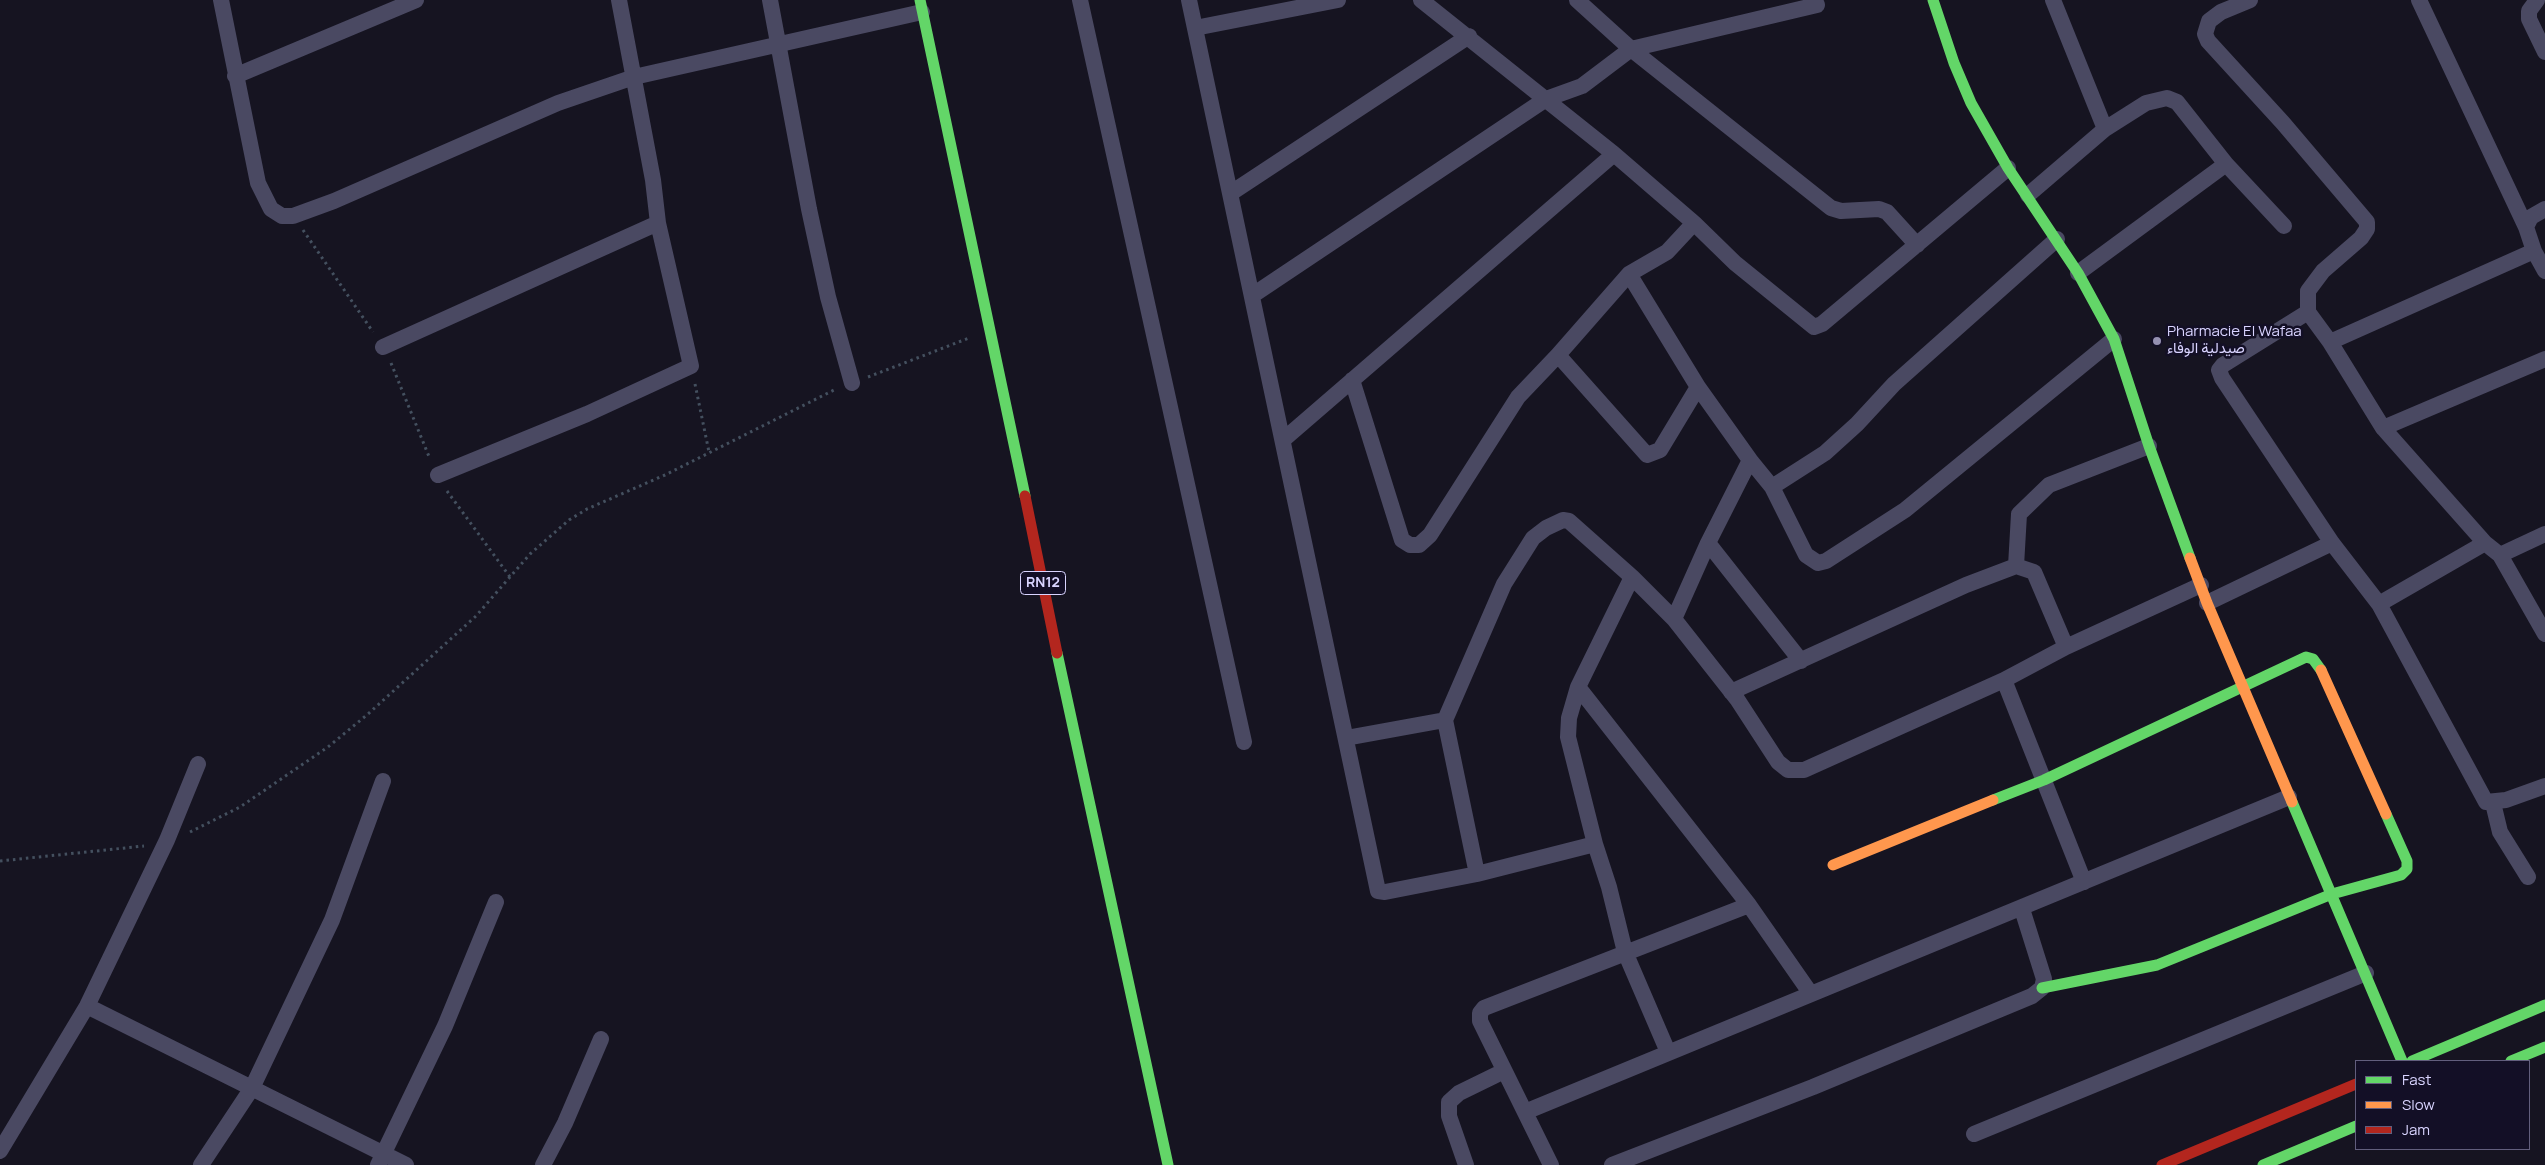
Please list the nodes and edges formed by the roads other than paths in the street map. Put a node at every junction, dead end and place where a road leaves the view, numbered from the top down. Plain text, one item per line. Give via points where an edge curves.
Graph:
1 (221, 0) edge
2 (416, 0) edge
3 (619, 0) edge
4 (770, 0) edge
5 (1080, 0) edge
6 (1189, 0) edge
7 (1338, 0) edge
8 (1421, 0) edge
9 (1577, 0) edge
10 (1815, 0) edge
11 (1933, 0) edge
12 (2053, 0) edge
13 (2250, 0) edge
14 (2419, 0) edge
15 (2537, 0) edge
16 (921, 6) edge
17 (1195, 28) junction
18 (1469, 36) junction
19 (778, 44) junction
20 (1632, 49) junction
21 (2545, 52) edge
22 (235, 76) junction
23 (634, 77) junction
24 (1546, 99) junction
25 (2105, 129) junction
26 (1614, 154) junction
27 (2226, 164) junction
28 (2008, 168) junction
29 (1231, 193) junction
30 (2028, 195) junction
31 (2545, 209) edge
32 (658, 223) junction
33 (1694, 223) junction
34 (2284, 226) dead end
35 (2526, 227) junction
36 (2057, 239) junction
37 (1917, 245) junction
38 (2534, 251) junction
39 (2545, 271) edge
40 (2078, 273) junction
41 (1629, 274) junction
42 (1253, 295) junction
43 (2308, 312) junction
44 (2114, 339) junction
45 (2330, 342) junction
46 (383, 347) road end
47 (1558, 355) junction
48 (2545, 359) edge
49 (1352, 380) junction
50 (852, 383) road end
51 (1698, 388) junction
52 (2383, 428) junction
53 (1283, 440) junction
54 (2149, 446) junction
55 (1750, 460) junction
56 (438, 475) road end
57 (1772, 487) junction
58 (2545, 534) edge
59 (1708, 543) junction
60 (2332, 543) junction
61 (2485, 543) junction
62 (2500, 555) junction
63 (2016, 566) junction
64 (1632, 577) junction
65 (2201, 584) junction
66 (2208, 603) junction
67 (2379, 604) junction
68 (1674, 619) junction
69 (2545, 634) edge
70 (2066, 647) junction
71 (1801, 661) junction
72 (2004, 680) junction
73 (2242, 685) junction
74 (1578, 687) junction
75 (1731, 692) junction
76 (1445, 720) junction
77 (1346, 738) junction
78 (1244, 742) dead end
79 (198, 764) dead end
80 (2044, 780) junction
81 (383, 781) dead end
82 (2545, 786) edge
83 (2289, 797) junction
84 (2493, 803) junction
85 (1595, 844) junction
86 (1833, 865) dead end
87 (1476, 874) junction
88 (2528, 877) dead end
89 (2084, 882) junction
90 (2332, 894) junction
91 (496, 902) dead end
92 (1749, 905) junction
93 (2022, 909) junction
94 (1625, 952) junction
95 (2366, 973) junction
96 (2042, 988) junction
97 (1811, 994) junction
98 (2545, 1005) edge
99 (87, 1006) junction
100 (602, 1039) dead end
101 (2545, 1047) edge
102 (1668, 1052) junction
103 (2402, 1060) edge
104 (2414, 1060) edge
105 (2513, 1060) edge
106 (1504, 1071) junction
107 (2355, 1084) edge
108 (252, 1088) junction
109 (1525, 1112) junction
110 (2355, 1126) edge
111 (1974, 1134) dead end
112 (0, 1151) edge
113 (381, 1160) edge
114 (201, 1165) edge
115 (406, 1165) edge
116 (543, 1165) edge
117 (1168, 1165) edge
118 (1466, 1165) edge
119 (1551, 1165) edge
120 (1612, 1165) edge
121 (2162, 1165) edge
122 (2263, 1165) edge

1 - 22 street
2 - 22 street
3 - 23 street
4 - 19 street
5 - 78 street
6 - 17 street
7 - 17 street
8 - 18 street
9 - 20 street
10 - 20 street via 1816,5
11 - 28 street via 1971,102
12 - 25 street
13 - 43 street via 2209,20 2205,34 2208,41 2367,222 2367,229 2360,238 2323,271 2308,291
14 - 35 street
15 - 21 street via 2529,11 2529,19
16 - 19 street
16 - 117 street, RN12
17 - 29 street
18 - 24 street
18 - 29 street
19 - 23 street
19 - 50 street via 828,297
20 - 24 street via 1582,86
20 - 37 street via 1831,208 1887,212
22 - 23 street via 258,182 271,209 282,216 293,216 334,201 558,103
23 - 32 street
24 - 26 street
24 - 42 street
25 - 27 street via 2146,103 2167,98 2177,102
25 - 30 street
26 - 33 street
26 - 49 street
27 - 34 street
27 - 40 street
28 - 30 street
28 - 37 street
29 - 42 street
30 - 36 street
31 - 35 street via 2531,217
32 - 46 street
32 - 56 street via 691,366 587,414
33 - 37 street via 1735,264 1814,327 1822,324
33 - 41 street via 1666,252
35 - 38 street
36 - 40 street
36 - 57 street via 1894,384 1858,424 1831,447
38 - 39 street
38 - 45 street
40 - 44 street
41 - 47 street
41 - 51 street
42 - 53 street
43 - 45 street
43 - 60 street via 2219,370
44 - 54 street
44 - 57 street via 1905,510 1826,561 1818,563 1806,555
45 - 52 street
47 - 49 street via 1518,397 1430,535 1419,545 1410,545 1402,540
47 - 51 street via 1647,455 1660,450
48 - 52 street
49 - 53 street
51 - 55 street
52 - 61 street
53 - 77 street
54 - 63 street via 2049,485 2019,514
54 - 65 street
55 - 57 street
55 - 59 street
58 - 62 street
59 - 68 street
59 - 71 street
60 - 66 street
60 - 67 street
61 - 62 street
61 - 67 street
62 - 69 street
63 - 70 street via 2034,572
63 - 71 street via 1966,584
64 - 68 street
64 - 74 street
64 - 76 street via 1569,521 1563,520 1546,528 1533,538 1504,584
65 - 66 street
65 - 70 street
66 - 73 street
67 - 84 street via 2480,794 2486,802
68 - 75 street
70 - 72 street
71 - 75 street
72 - 75 street via 1796,771 1788,770 1778,762
72 - 80 street
73 - 80 street
73 - 83 street
73 - 90 street via 2306,657 2318,664 2407,861 2407,869 2401,875
74 - 85 street via 1569,718 1568,737
74 - 92 street
76 - 77 street
76 - 87 street
77 - 87 street via 1378,891
79 - 99 street via 168,840
80 - 86 street
80 - 89 street
81 - 108 street via 332,920
82 - 84 street
83 - 89 street
83 - 90 street
84 - 88 street via 2500,832
85 - 87 street
85 - 94 street
89 - 93 street
90 - 95 street
90 - 96 street via 2157,965
91 - 113 street via 445,1026
92 - 94 street
92 - 97 street
93 - 96 street via 2044,979
93 - 97 street
94 - 102 street
94 - 106 street via 1484,1008 1480,1021
95 - 103 street
95 - 111 street
96 - 120 street via 2032,996 1822,1083
97 - 102 street
98 - 104 street
99 - 108 street
99 - 112 street
100 - 116 street
101 - 105 street
102 - 109 street
106 - 109 street
106 - 118 street via 1459,1092 1449,1102 1448,1116
107 - 121 street
108 - 113 street
108 - 114 street
109 - 119 street
110 - 122 street
113 - 115 street

